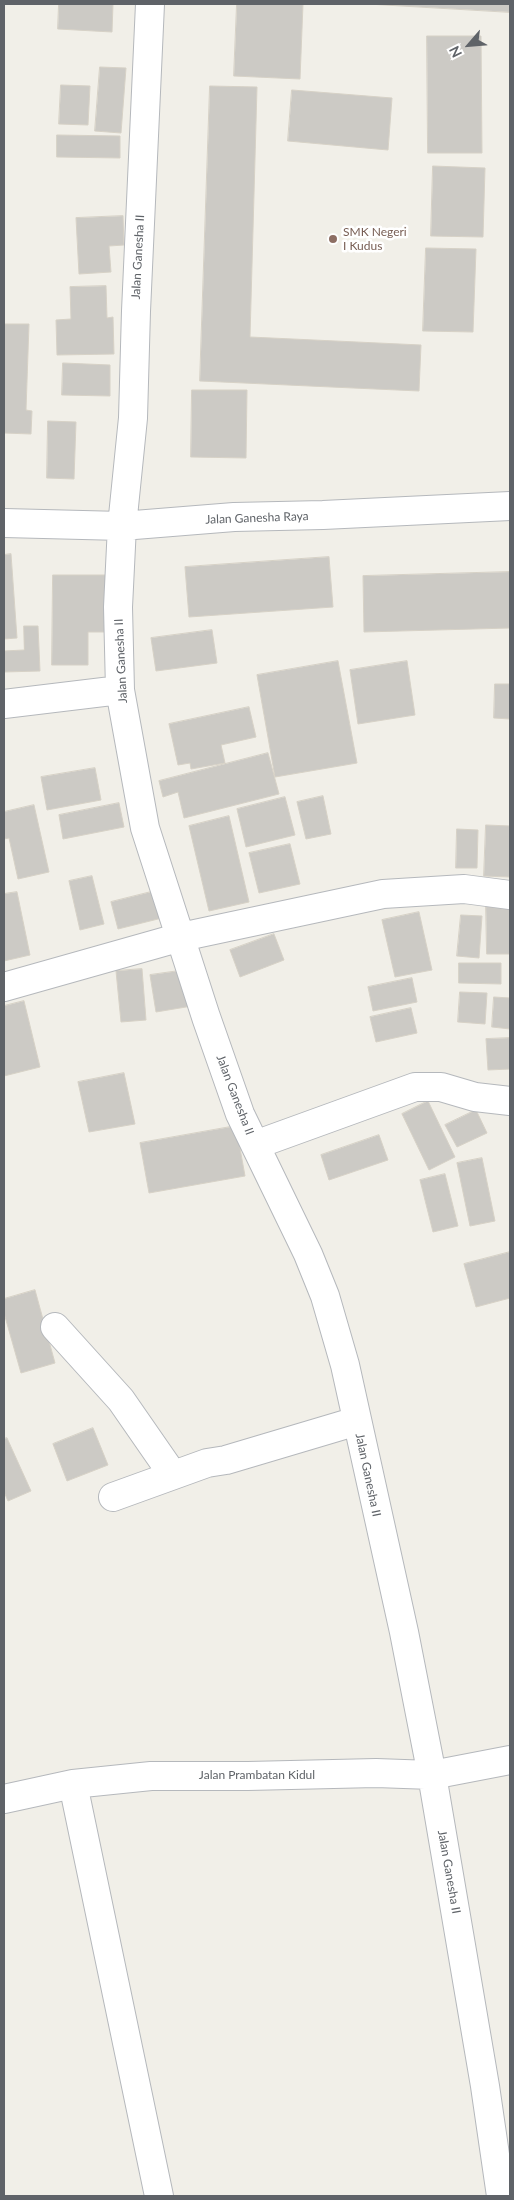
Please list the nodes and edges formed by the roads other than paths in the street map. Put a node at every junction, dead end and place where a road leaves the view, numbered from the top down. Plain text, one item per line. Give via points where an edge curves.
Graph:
1 (150, 4) edge
2 (510, 506) edge
3 (4, 523) edge
4 (122, 526) junction
5 (120, 690) junction
6 (4, 704) edge
7 (510, 895) edge
8 (181, 937) junction
9 (4, 987) edge
10 (510, 1101) edge
11 (255, 1145) junction
12 (55, 1326) dead end
13 (357, 1422) junction
14 (173, 1475) junction
15 (113, 1497) dead end
16 (510, 1760) edge
17 (432, 1776) junction
18 (72, 1784) junction
19 (4, 1800) edge
20 (159, 2196) edge
21 (501, 2196) edge

1 - 4 street, Jalan Ganesha II via 133,418
2 - 4 street, Jalan Ganesha Raya via 234,517
3 - 4 street, Jalan Ganesha Raya
4 - 5 street, Jalan Ganesha II via 118,607
5 - 6 street
5 - 8 street, Jalan Ganesha II via 145,828
7 - 8 street via 464,889 383,894
8 - 9 street
8 - 11 street, Jalan Ganesha II via 240,1114
10 - 11 street via 475,1097 441,1087 415,1087
11 - 13 street, Jalan Ganesha II via 325,1296
12 - 14 street via 121,1400
13 - 14 street
13 - 17 street, Jalan Ganesha II
14 - 15 street
16 - 17 street, Jalan Prambatan Kidul
17 - 18 street, Jalan Prambatan Kidul via 376,1773 151,1776
17 - 21 street, Jalan Ganesha II
18 - 19 street, Jalan Prambatan Kidul
18 - 20 street

